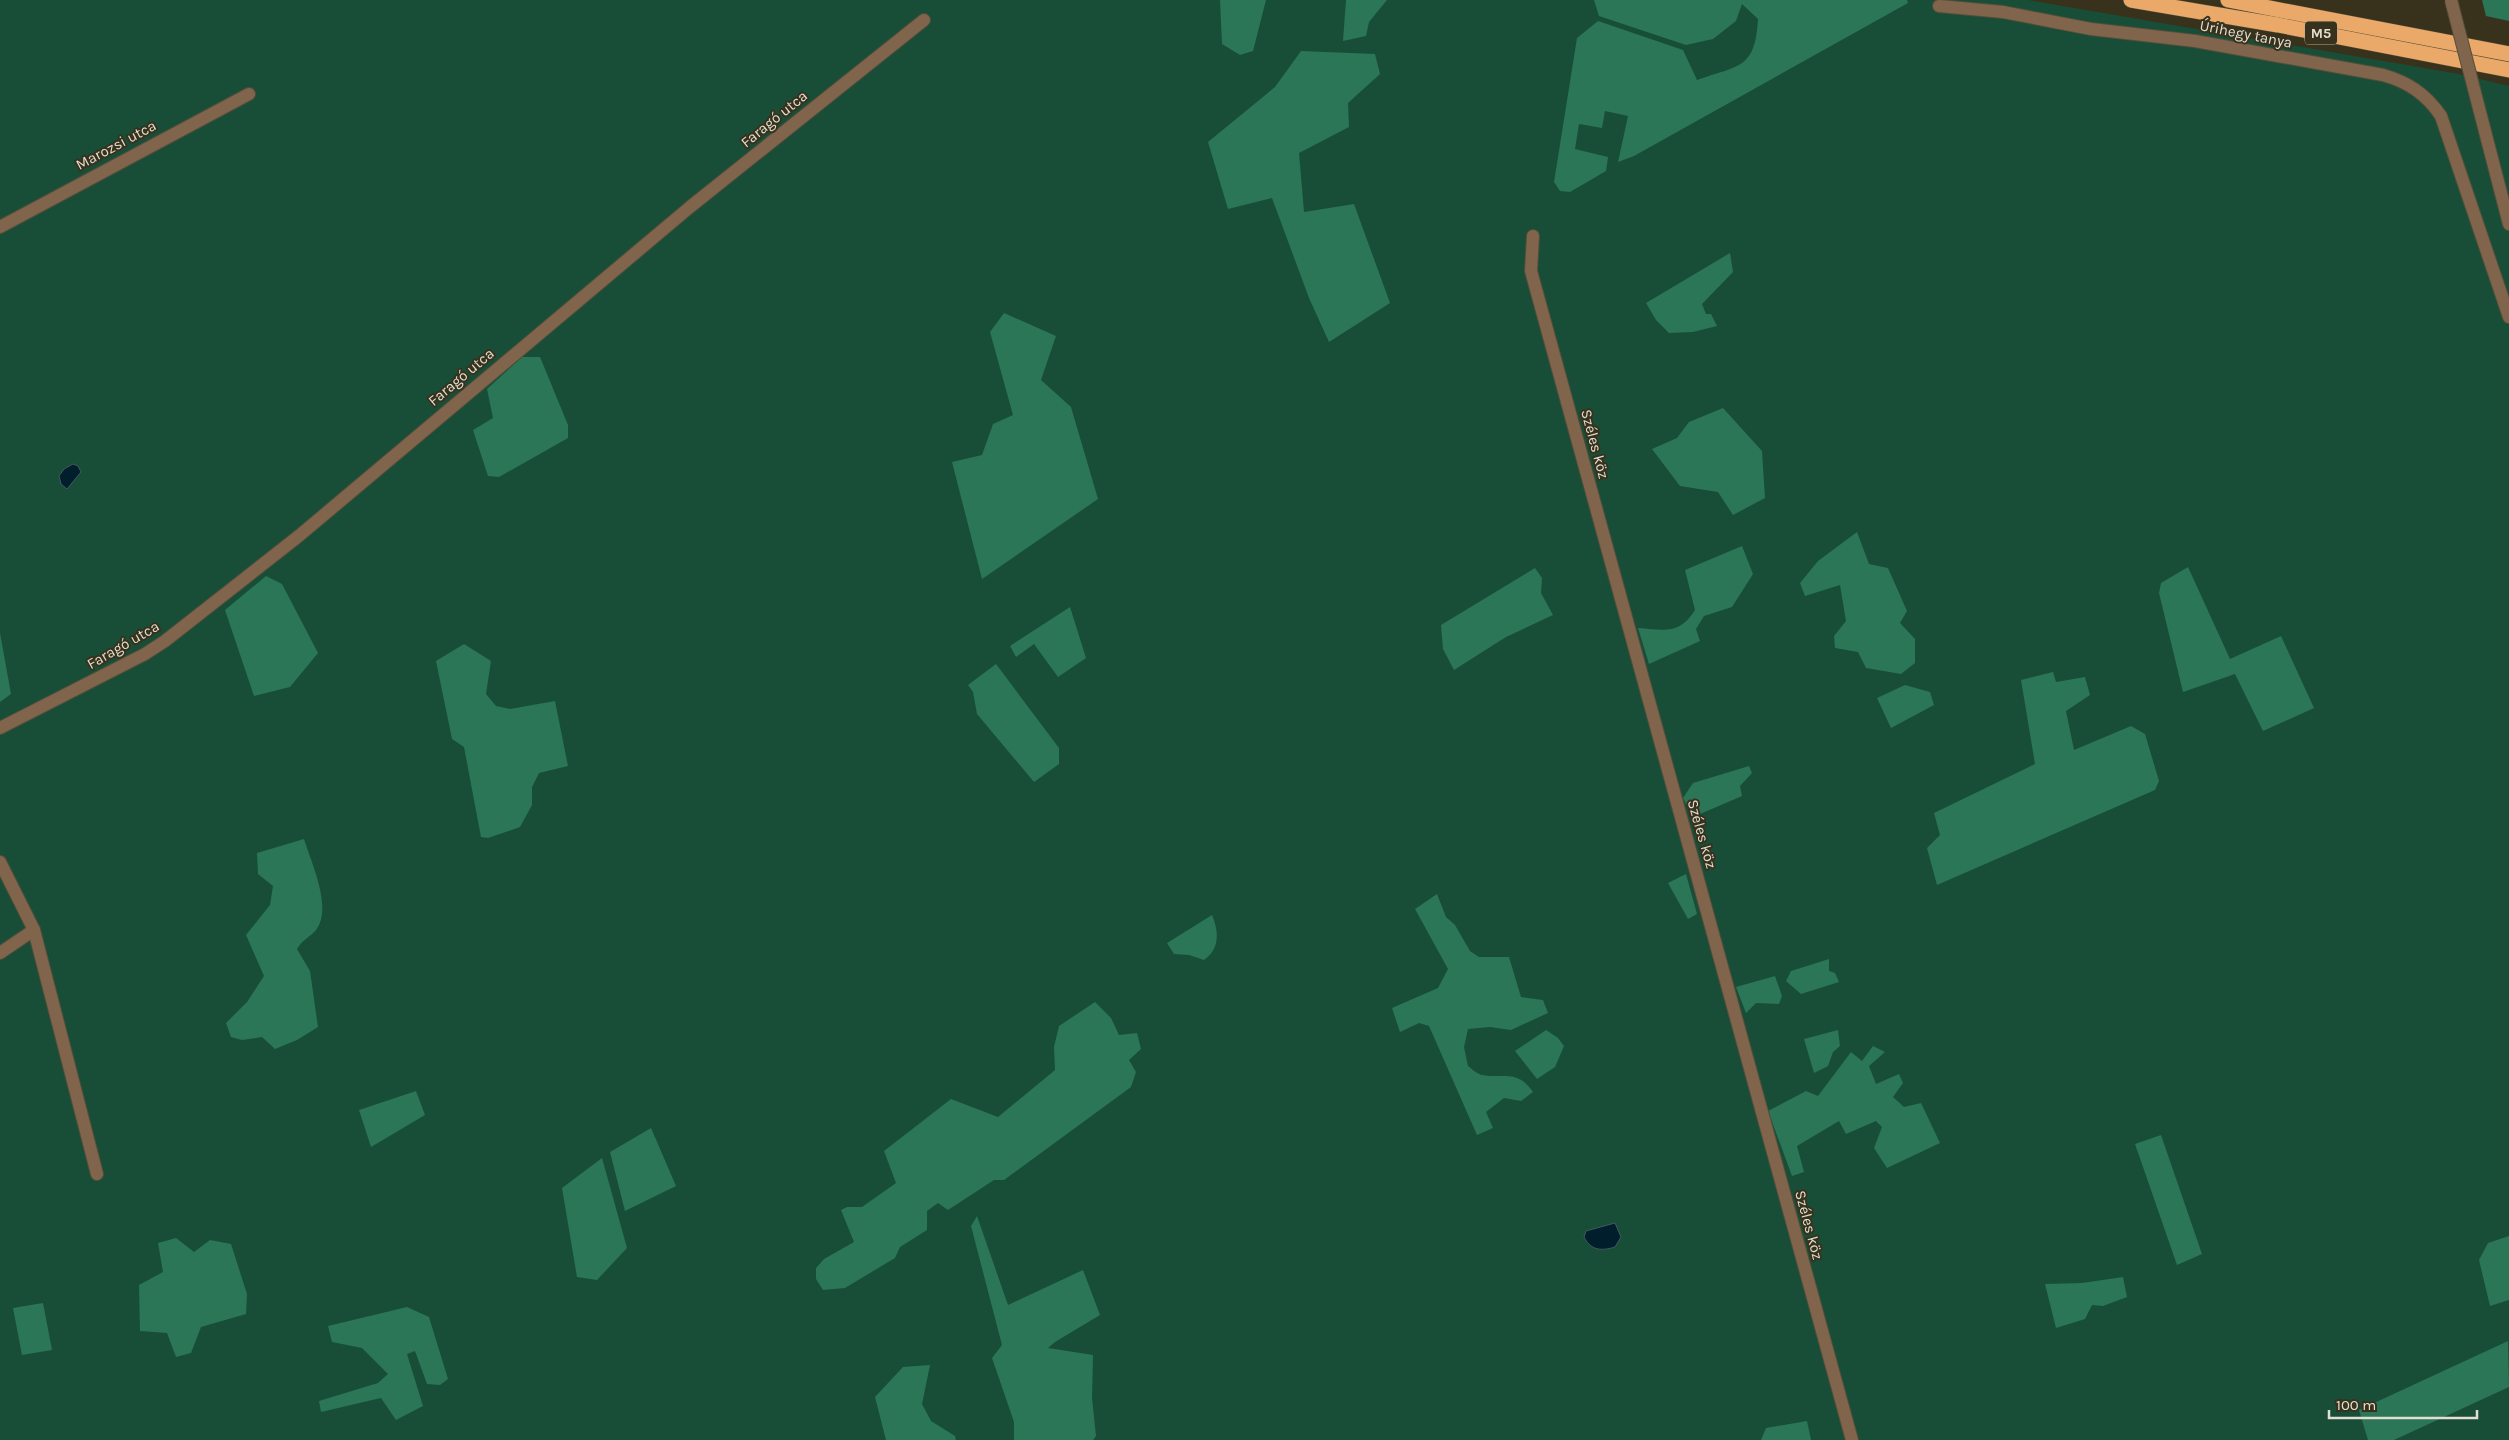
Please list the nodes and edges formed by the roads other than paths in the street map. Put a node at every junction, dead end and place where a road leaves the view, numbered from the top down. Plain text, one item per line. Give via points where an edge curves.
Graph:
1 (2132, 0) edge
2 (2228, 0) edge
3 (2451, 0) edge
4 (1939, 6) dead end
5 (924, 20) dead end
6 (2509, 54) edge
7 (2509, 70) edge
8 (249, 94) dead end
9 (2509, 224) edge
10 (0, 227) edge
11 (1533, 236) dead end
12 (2509, 317) edge
13 (0, 728) edge
14 (0, 862) edge
15 (34, 930) junction
16 (0, 952) edge
17 (97, 1174) dead end
18 (1852, 1440) edge

1 - 7 highway, M5
2 - 6 highway, M5
3 - 9 street, bridge
4 - 12 street, Úrihegy tanya via 2003,12 2091,29 2195,41 2383,75 2411,86 2423,94 2441,116
5 - 13 street, Faragó utca via 690,207 300,535 165,641
8 - 10 street, Marozsi utca
11 - 18 street, Széles köz via 1530,271
14 - 15 street
15 - 16 street
15 - 17 street

